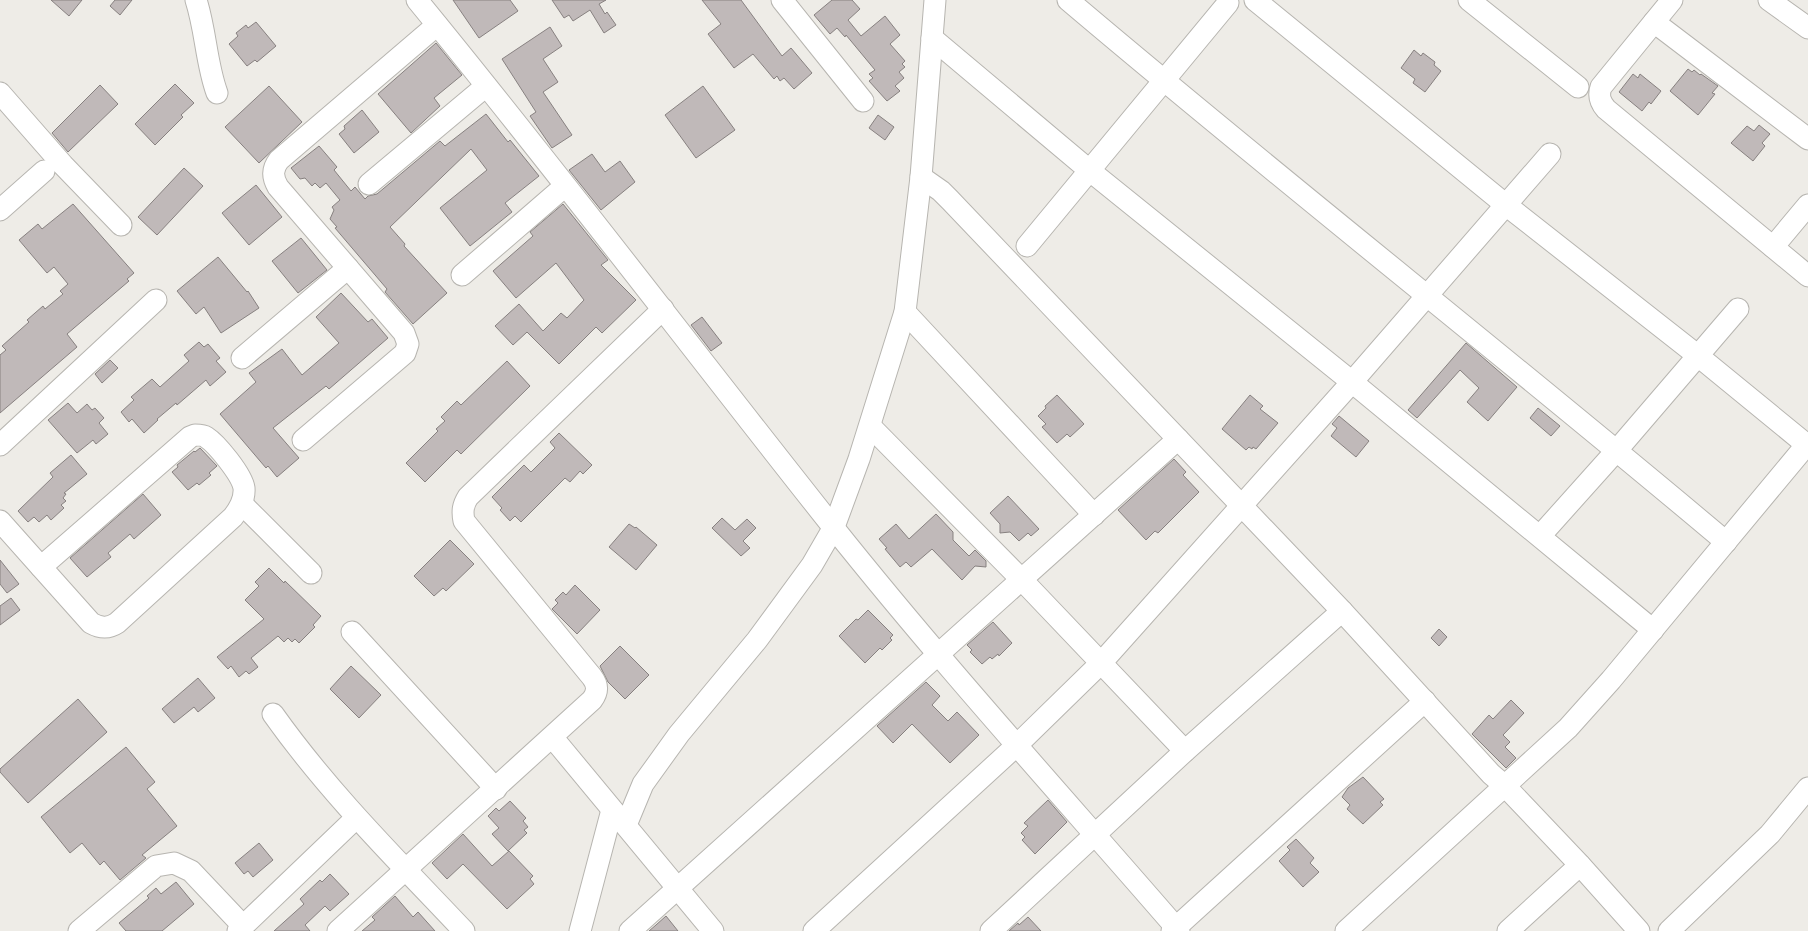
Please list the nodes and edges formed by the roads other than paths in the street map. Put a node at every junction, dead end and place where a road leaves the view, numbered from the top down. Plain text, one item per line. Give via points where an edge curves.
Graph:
1 (196, 0) edge
2 (417, 0) edge
3 (782, 0) edge
4 (936, 0) edge
5 (1068, 0) edge
6 (1255, 0) edge
7 (1469, 0) edge
8 (1672, 0) edge
9 (1769, 0) edge
10 (1228, 3) dead end
11 (1654, 22) junction
12 (437, 25) junction
13 (1808, 28) edge
14 (932, 38) junction
15 (1164, 81) junction
16 (486, 86) junction
17 (1578, 87) dead end
18 (0, 93) edge
19 (217, 93) dead end
20 (863, 101) dead end
21 (1808, 139) edge
22 (1550, 154) dead end
23 (1090, 170) junction
24 (44, 171) dead end
25 (921, 177) junction
26 (369, 184) dead end
27 (565, 186) junction
28 (1506, 205) junction
29 (1808, 205) edge
30 (0, 210) edge
31 (121, 225) dead end
32 (1028, 246) dead end
33 (1773, 247) junction
34 (348, 268) junction
35 (462, 275) dead end
36 (1808, 276) edge
37 (1427, 296) junction
38 (156, 300) dead end
39 (663, 309) junction
40 (1738, 309) dead end
41 (905, 312) junction
42 (1697, 355) junction
43 (242, 358) dead end
44 (1352, 382) junction
45 (870, 426) junction
46 (1178, 439) junction
47 (304, 440) dead end
48 (1808, 444) edge
49 (0, 445) edge
50 (1617, 450) junction
51 (242, 504) junction
52 (1241, 505) junction
53 (1094, 515) junction
54 (0, 521) edge
55 (834, 528) junction
56 (1540, 536) junction
57 (1726, 542) junction
58 (41, 567) junction
59 (311, 573) dead end
60 (1022, 580) junction
61 (1342, 610) junction
62 (1653, 630) junction
63 (352, 632) dead end
64 (938, 655) junction
65 (1101, 663) junction
66 (1425, 701) junction
67 (273, 714) dead end
68 (552, 738) junction
69 (1017, 745) junction
70 (1185, 751) junction
71 (1505, 786) junction
72 (1808, 788) edge
73 (496, 789) junction
74 (612, 810) junction
75 (356, 818) junction
76 (626, 825) junction
77 (1096, 835) junction
78 (1580, 865) junction
79 (406, 870) junction
80 (677, 889) junction
81 (241, 929) edge
82 (1175, 930) edge
83 (79, 931) edge
84 (338, 931) edge
85 (464, 931) edge
86 (580, 931) edge
87 (630, 931) edge
88 (713, 931) edge
89 (814, 931) edge
90 (991, 931) edge
91 (1346, 931) edge
92 (1508, 931) edge
93 (1639, 931) edge
94 (1669, 931) edge

1 - 19 street
2 - 12 street
3 - 20 street
4 - 14 street
5 - 15 street
6 - 28 street
7 - 17 street
8 - 11 street
9 - 13 street
10 - 15 street
11 - 21 street
11 - 33 street via 1601,87 1600,102
12 - 16 street
12 - 34 street via 275,165 274,181 278,187
14 - 23 street
14 - 25 street
15 - 23 street
15 - 37 street
16 - 26 street
16 - 27 street
18 - 31 street
22 - 28 street
23 - 32 street
23 - 44 street
24 - 30 street
25 - 41 street
25 - 46 street via 950,200
27 - 35 street
27 - 39 street
28 - 37 street
28 - 42 street
29 - 33 street
33 - 36 street
34 - 43 street
34 - 47 street via 404,333 408,344 405,353
37 - 44 street
37 - 50 street
38 - 49 street
39 - 55 street
39 - 68 street via 464,504 464,521 596,682 592,700
40 - 42 street
41 - 45 street
41 - 53 street
42 - 48 street
42 - 50 street
44 - 52 street
44 - 56 street
45 - 55 street
45 - 60 street
46 - 52 street
46 - 53 street
48 - 57 street
50 - 56 street
50 - 57 street
51 - 58 street via 233,517 117,623 107,627 91,623
51 - 58 street via 244,490 236,470 208,438 195,435
51 - 59 street
52 - 61 street
52 - 65 street
53 - 60 street
54 - 58 street
55 - 64 street
55 - 76 street via 791,596 679,734 643,784
56 - 62 street
57 - 62 street
60 - 64 street
60 - 65 street
61 - 66 street
61 - 70 street
62 - 71 street via 1568,728
63 - 73 street
64 - 69 street
64 - 80 street
65 - 69 street
65 - 70 street
66 - 71 street
66 - 82 street
67 - 75 street via 312,767
68 - 73 street
68 - 74 street
69 - 77 street
69 - 89 street
70 - 77 street
71 - 78 street
71 - 91 street
72 - 94 street via 1770,834
73 - 79 street
74 - 76 street
74 - 86 street
75 - 79 street
75 - 81 street
76 - 80 street
77 - 82 street
77 - 90 street
78 - 92 street
78 - 93 street
79 - 84 street
79 - 85 street
80 - 87 street
80 - 88 street
81 - 83 street via 191,871 168,863 151,869

